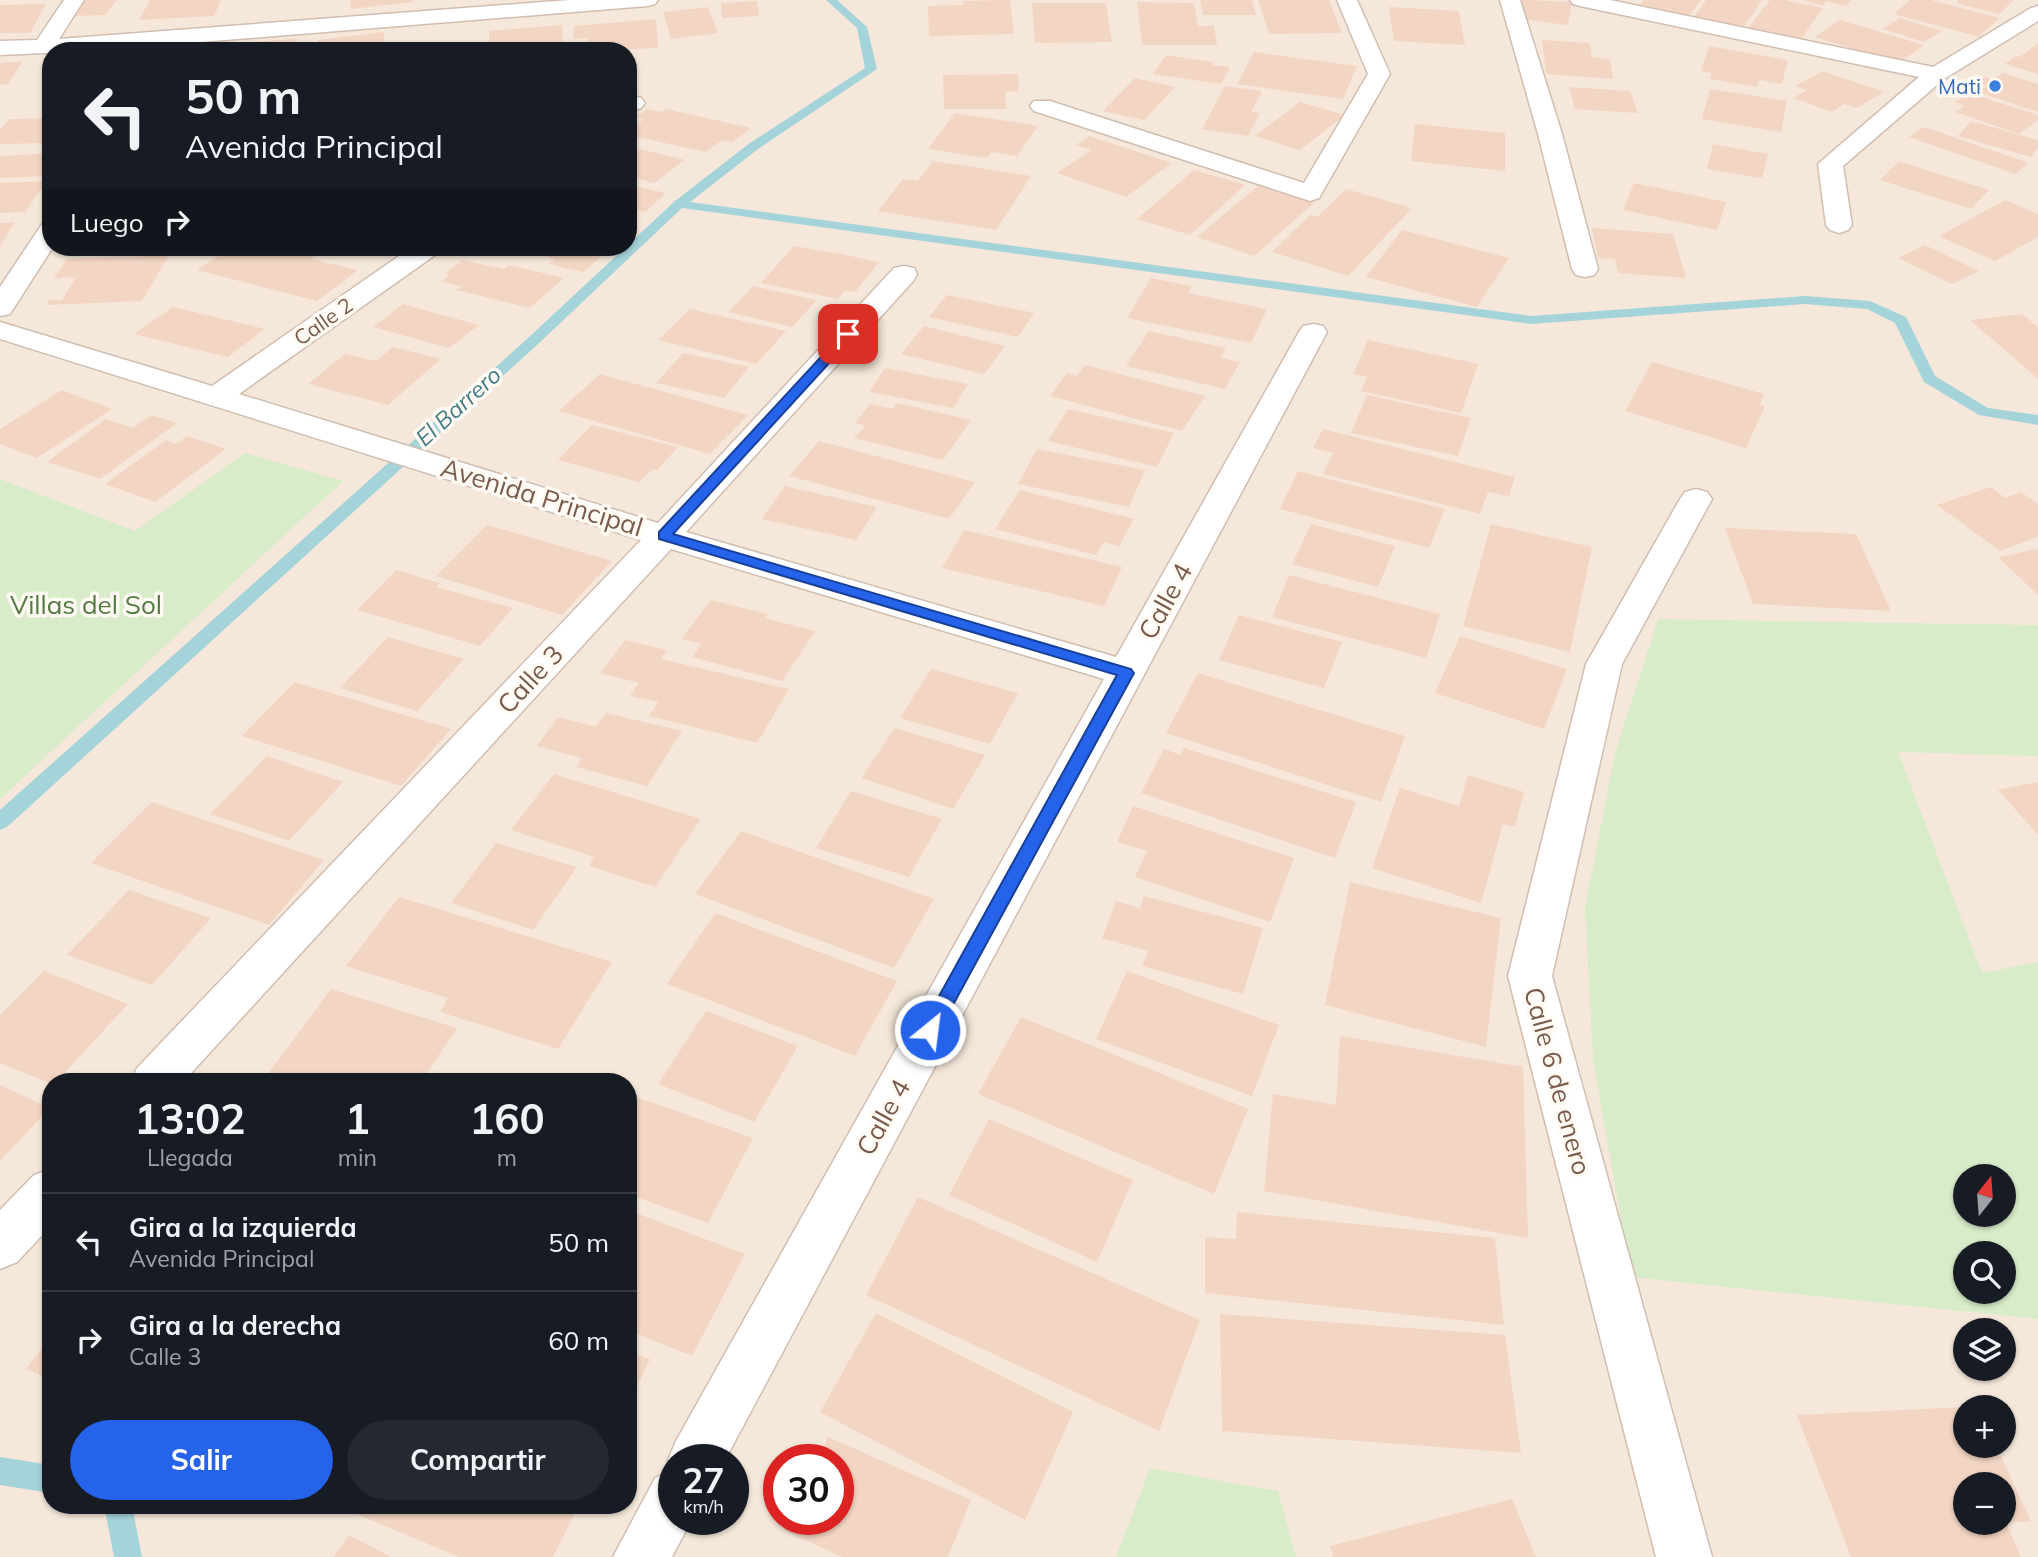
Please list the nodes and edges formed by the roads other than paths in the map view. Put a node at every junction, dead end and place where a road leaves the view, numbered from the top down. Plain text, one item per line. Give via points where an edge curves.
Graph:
1 (74, 0) edge
2 (648, 0) edge
3 (1347, 0) edge
4 (1510, 0) edge
5 (1580, 0) edge
6 (440, 8) edge
7 (241, 11) dead end
8 (2038, 12) edge
9 (232, 33) junction
10 (47, 42) edge
11 (102, 42) edge
12 (42, 46) edge
13 (0, 48) edge
14 (1936, 74) junction
15 (1042, 106) dead end
16 (1839, 225) dead end
17 (42, 244) edge
18 (416, 256) edge
19 (1585, 269) dead end
20 (904, 274) dead end
21 (0, 308) edge
22 (0, 330) edge
23 (1313, 332) dead end
24 (217, 396) junction
25 (1696, 499) dead end
26 (664, 536) junction
27 (1126, 673) junction
28 (161, 1073) edge
29 (42, 1201) edge
30 (0, 1245) edge
31 (704, 1444) edge
32 (658, 1526) edge
33 (641, 1557) edge
34 (1684, 1557) edge

1 - 10 street
2 - 6 street
3 - 15 street via 1379,75 1310,193
4 - 19 street
5 - 14 street
6 - 9 street
7 - 9 street
8 - 14 street
9 - 11 street
12 - 13 street
14 - 16 street via 1830,164
17 - 21 street
18 - 24 street, Calle 2
20 - 26 street, Calle 3
22 - 24 street, Avenida Principal
23 - 27 street, Calle 4
24 - 26 street, Avenida Principal
25 - 34 street, Calle 6 de enero via 1604,664 1530,976
26 - 27 street, Avenida Principal
26 - 28 street, Calle 3
27 - 31 street, Calle 4
29 - 30 street
32 - 33 street

